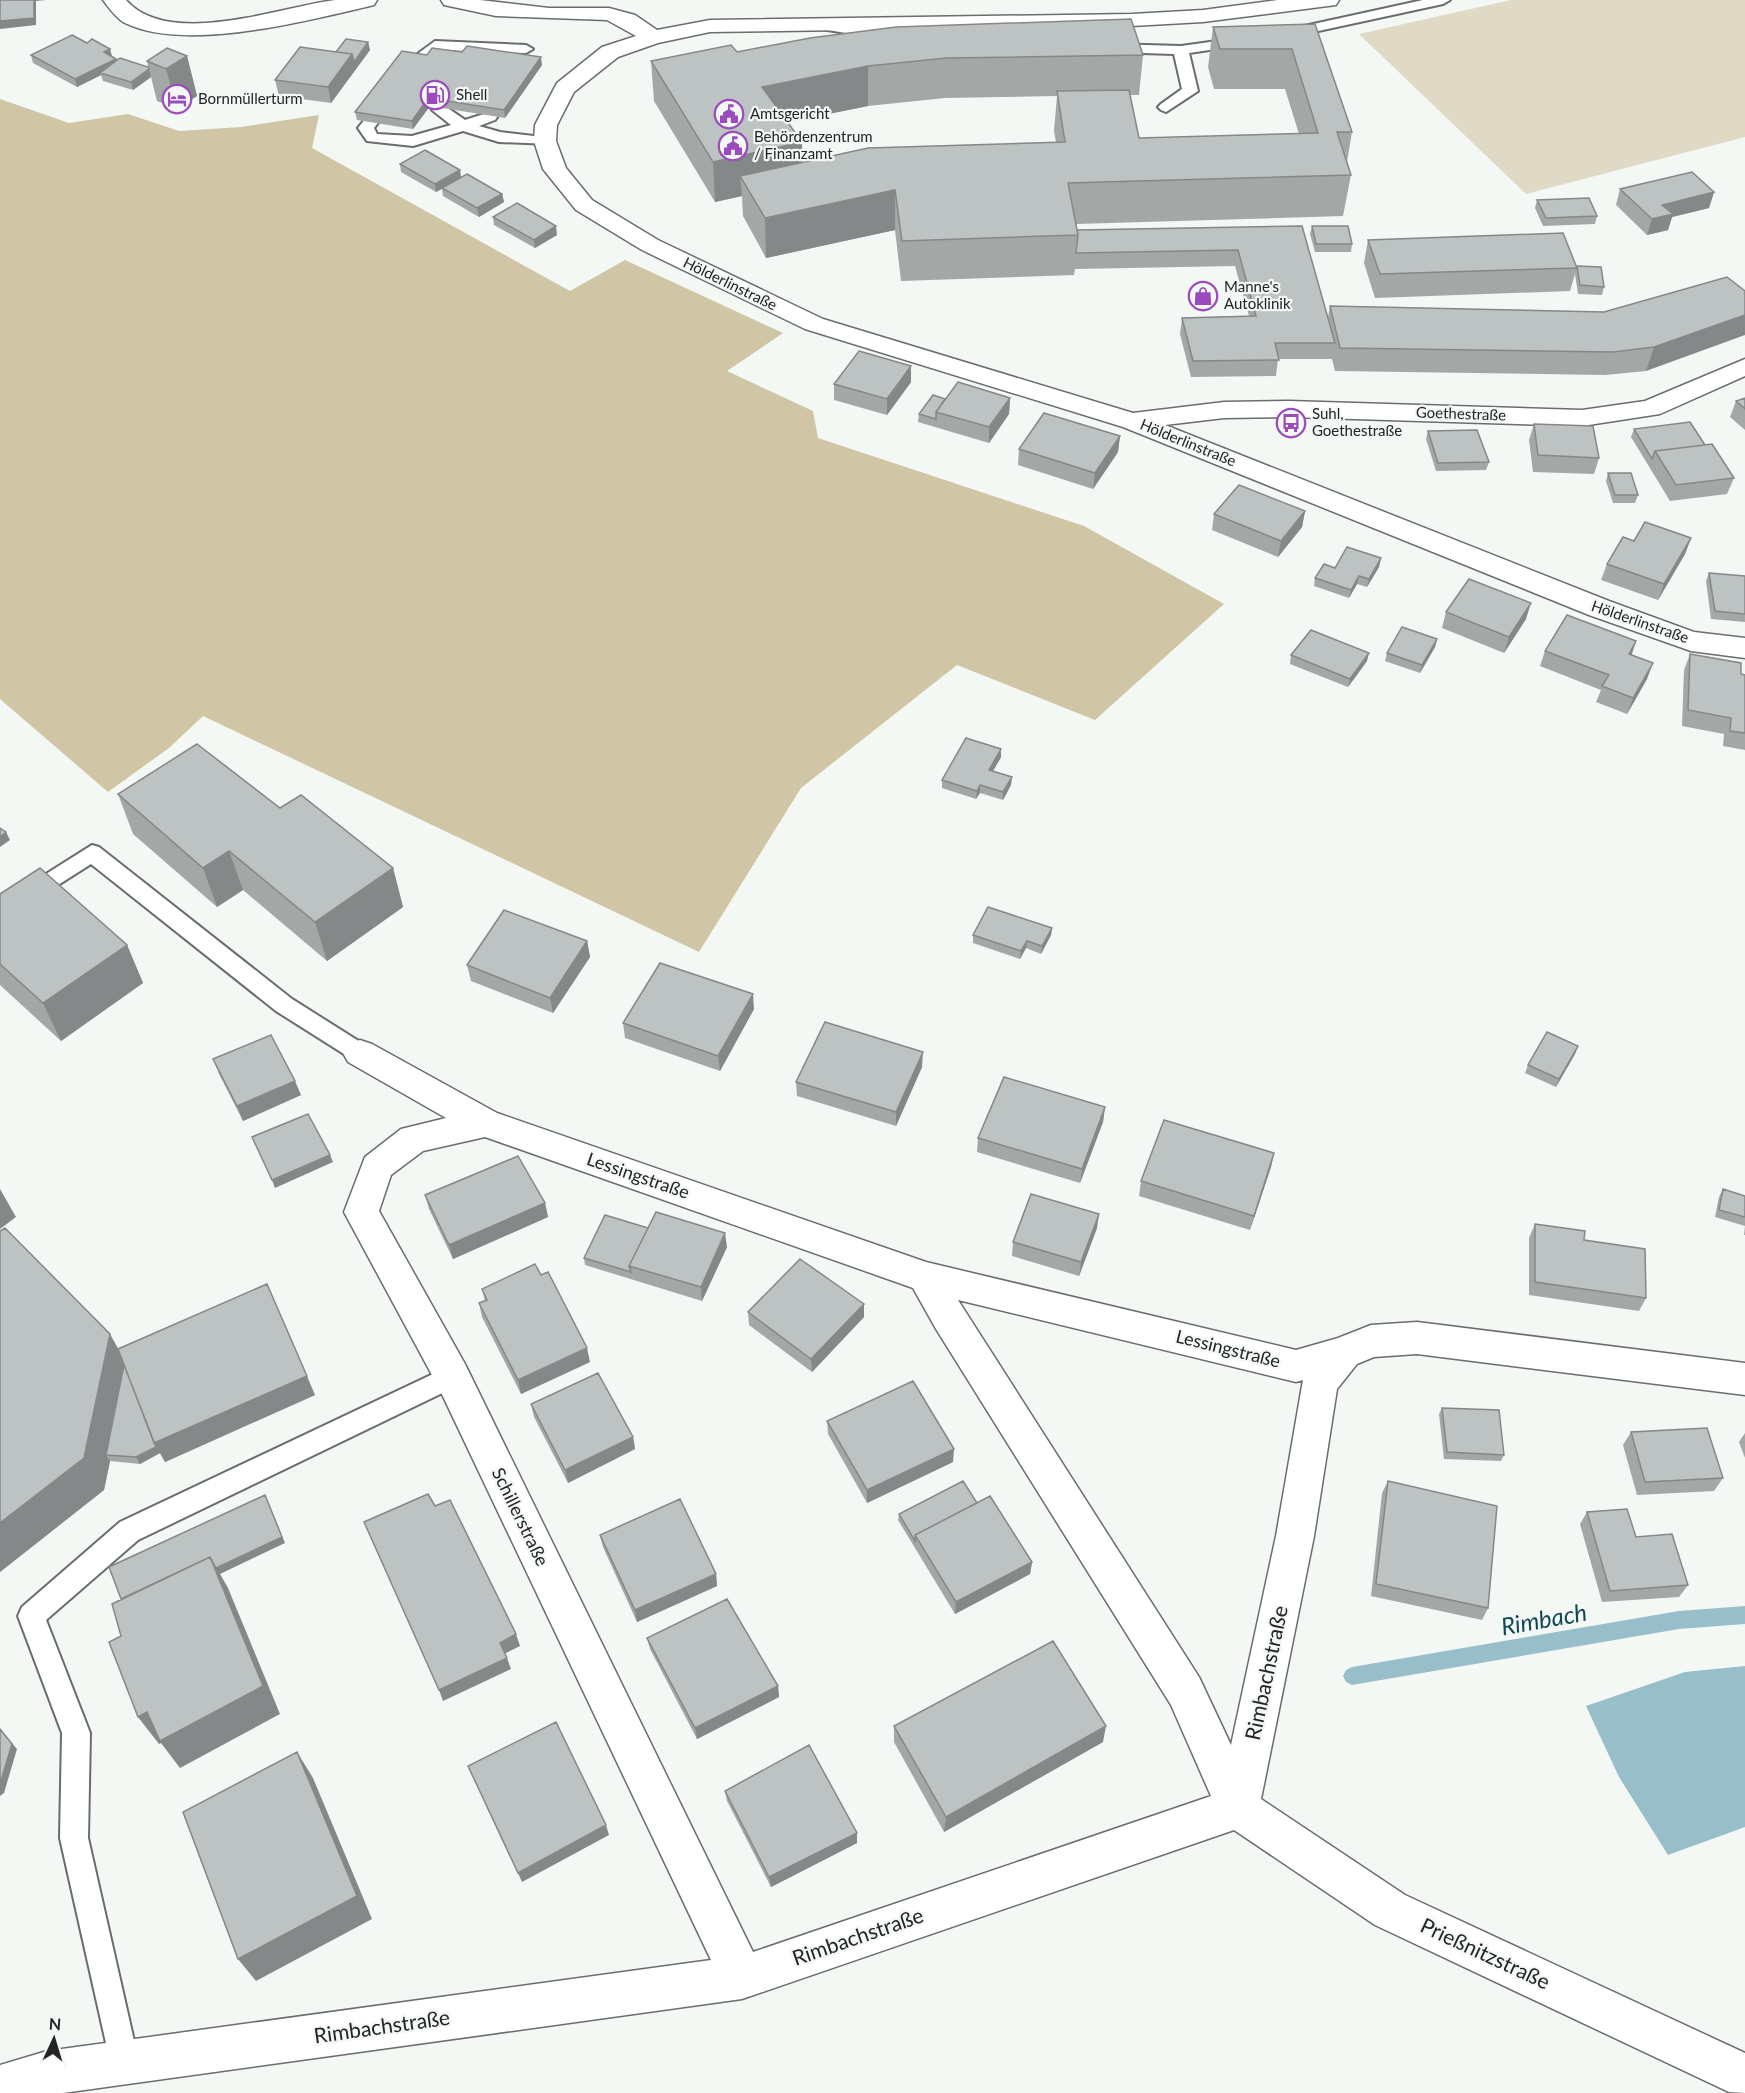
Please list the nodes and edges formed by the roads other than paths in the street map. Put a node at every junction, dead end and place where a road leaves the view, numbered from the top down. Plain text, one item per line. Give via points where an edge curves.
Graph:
1 (114, 0) edge
2 (366, 0) edge
3 (452, 0) edge
4 (1328, 0) edge
5 (1443, 0) edge
6 (806, 23) junction
7 (653, 37) junction
8 (908, 37) edge
9 (1271, 37) edge
10 (1249, 40) edge
11 (1097, 48) edge
12 (1181, 50) junction
13 (526, 56) junction
14 (498, 66) edge
15 (514, 80) edge
16 (472, 104) edge
17 (1166, 107) dead end
18 (464, 126) junction
19 (545, 141) junction
20 (1745, 367) edge
21 (1132, 421) junction
22 (1745, 648) edge
23 (0, 914) edge
24 (360, 1053) joint
25 (485, 1123) junction
26 (926, 1276) junction
27 (1344, 1353) junction
28 (453, 1376) junction
29 (1745, 1379) edge
30 (1238, 1808) junction
31 (742, 1977) junction
32 (124, 2063) junction
33 (1745, 2076) edge
34 (0, 2087) edge

1 - 2 street via 132,19 178,28 222,26
3 - 7 street via 496,10 609,14 627,20
4 - 6 street via 1203,16 1132,20
5 - 9 lane
6 - 7 street via 710,26
6 - 8 lane
7 - 19 street via 610,52 565,88 546,125
10 - 12 lane
11 - 12 lane
12 - 17 lane via 1190,92
13 - 14 lane via 505,57
13 - 18 lane via 481,54 440,110
13 - 18 lane via 435,45 421,57 366,128 372,138 413,141
15 - 18 lane via 490,117
16 - 18 lane via 465,114
18 - 19 lane via 499,138
19 - 21 street, Hölderlinstraße via 555,169 584,205 650,245 740,290 814,324
20 - 21 street, Goethestraße via 1651,408 1582,418 1289,409 1224,410
21 - 22 street, Hölderlinstraße via 1599,608 1691,640
23 - 24 lane via 92,853 284,1005
24 - 25 street, Lessingstraße
25 - 26 street, Lessingstraße
25 - 28 street, Schillerstraße via 413,1139 376,1167 362,1212
26 - 27 street, Lessingstraße via 1296,1366
26 - 30 street via 1185,1690
27 - 29 street, Lessingstraße via 1371,1341 1417,1338
27 - 30 street, Rimbachstraße via 1320,1383 1295,1536
28 - 31 street, Schillerstraße
28 - 32 lane via 129,1531 31,1616 76,1733 74,1838
30 - 31 street, Rimbachstraße
30 - 33 street, Prießnitzstraße via 1390,1910
31 - 32 street, Rimbachstraße
32 - 34 street, Rimbachstraße via 47,2073

